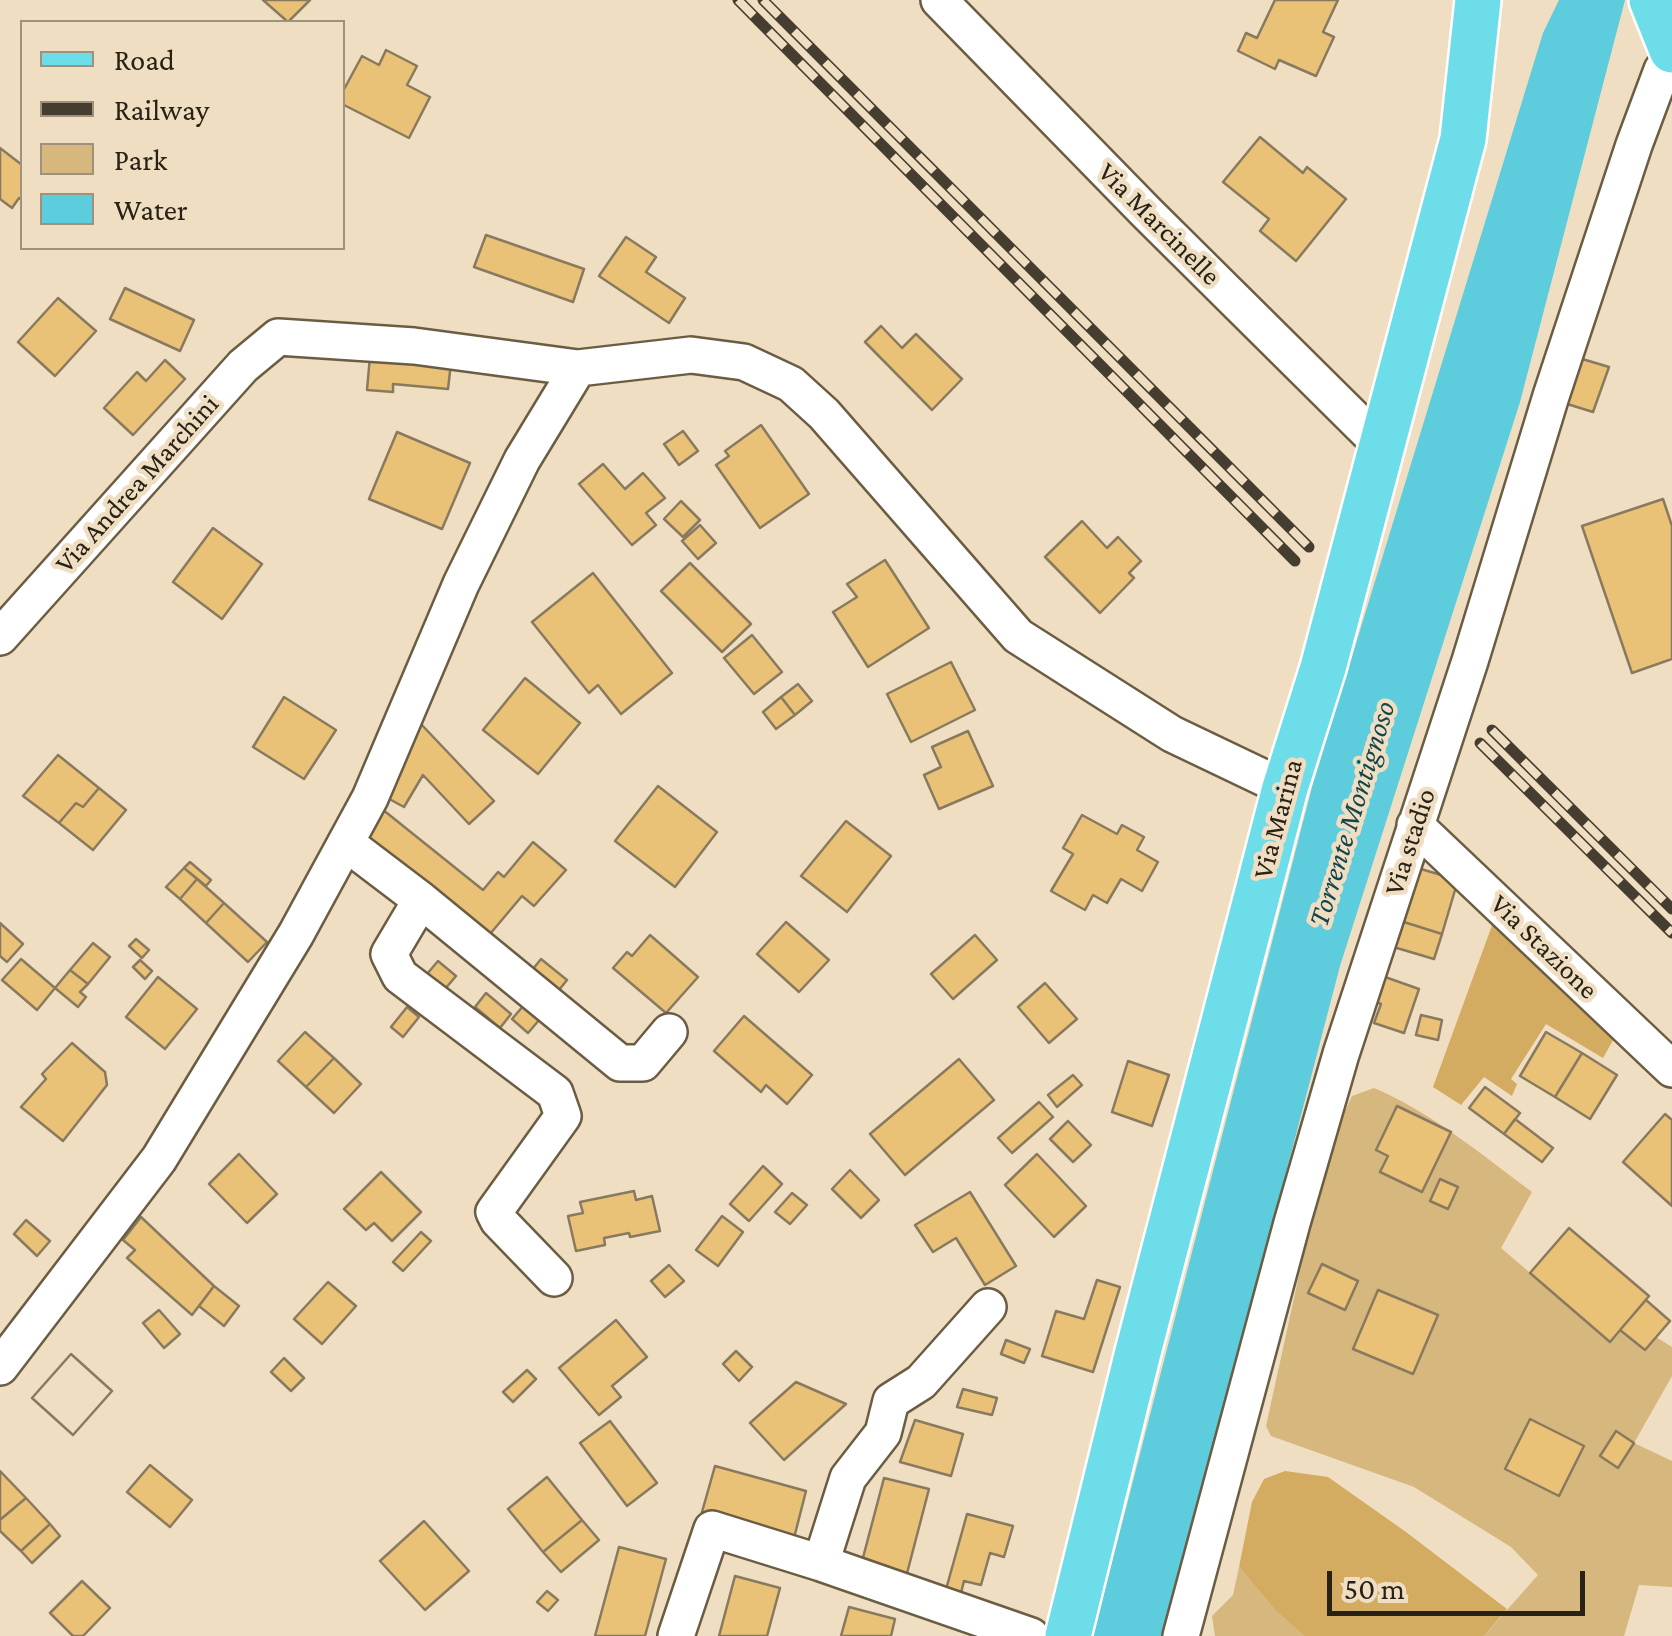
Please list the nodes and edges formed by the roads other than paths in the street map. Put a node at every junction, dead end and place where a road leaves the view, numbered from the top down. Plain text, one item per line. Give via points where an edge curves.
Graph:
1 (939, 0) edge
2 (1478, 0) edge
3 (1665, 36) edge
4 (578, 368) junction
5 (1381, 446) junction
6 (0, 636) edge
7 (1285, 788) junction
8 (1415, 825) junction
9 (346, 843) junction
10 (422, 900) junction
11 (669, 1032) dead end
12 (1672, 1069) edge
13 (554, 1278) dead end
14 (988, 1308) dead end
15 (0, 1367) edge
16 (821, 1563) junction
17 (1187, 1627) edge
18 (676, 1636) edge
19 (1031, 1636) edge
20 (1068, 1636) edge

1 - 5 street, Via Marcinelle
2 - 5 main road, Via Marina via 1464,140
3 - 8 street, Via stadio via 1662,70
4 - 6 street, Via Andrea Marchini via 278,337 244,366
4 - 7 street via 691,355 744,362 791,384 1018,636 1172,734
4 - 9 street via 522,460 461,584
5 - 7 main road, Via Marina
7 - 20 main road, Via Marina
8 - 12 street, Via Stazione
8 - 17 street, Via stadio via 1292,1223
9 - 10 street
9 - 15 street via 160,1159
10 - 11 street via 620,1062 643,1062
10 - 13 street via 389,954 400,976 555,1093 563,1116 494,1212
14 - 16 street via 921,1382 891,1400 882,1433 848,1478
16 - 18 street via 712,1529
16 - 19 street

